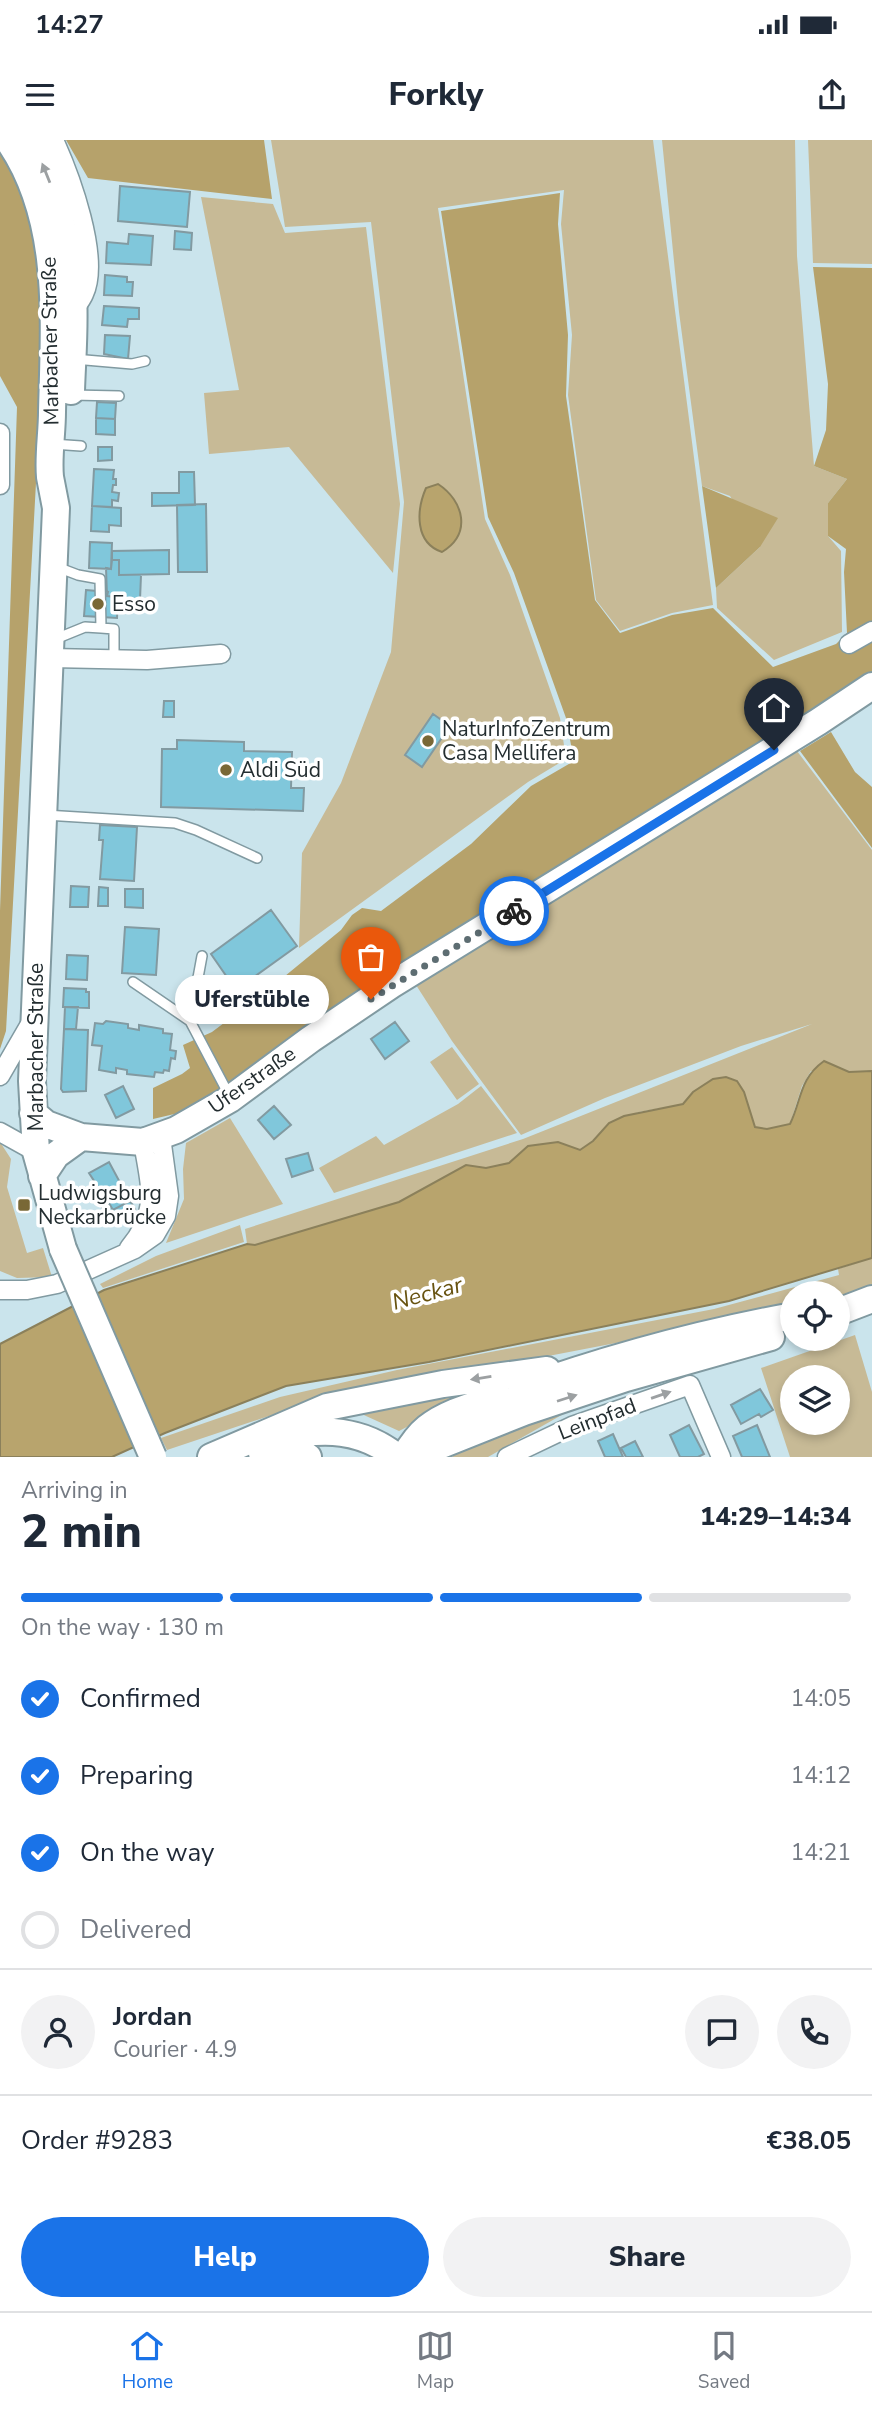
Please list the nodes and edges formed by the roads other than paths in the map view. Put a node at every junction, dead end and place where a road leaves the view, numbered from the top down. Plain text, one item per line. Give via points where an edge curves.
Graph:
1 (8, 140) edge
2 (33, 140) edge
3 (54, 140) edge
4 (73, 311) junction
5 (72, 359) junction
6 (145, 361) dead end
7 (62, 395) junction
8 (119, 396) dead end
9 (0, 433) edge
10 (0, 485) edge
11 (54, 566) junction
12 (101, 628) junction
13 (872, 631) edge
14 (849, 644) dead end
15 (51, 649) junction
16 (221, 654) dead end
17 (114, 659) junction
18 (872, 686) edge
19 (43, 815) junction
20 (257, 858) dead end
21 (202, 956) dead end
22 (133, 982) dead end
23 (33, 1019) junction
24 (190, 1021) junction
25 (0, 1076) edge
26 (230, 1099) junction
27 (33, 1113) junction
28 (0, 1132) edge
29 (81, 1137) junction
30 (152, 1140) junction
31 (39, 1164) junction
32 (0, 1290) edge
33 (780, 1319) edge
34 (780, 1334) edge
35 (597, 1365) junction
36 (216, 1455) edge
37 (153, 1457) edge
38 (308, 1457) edge
39 (397, 1457) edge
40 (404, 1457) edge
41 (411, 1457) edge
42 (507, 1457) edge
43 (720, 1457) edge

1 - 7 main road, Marbacher Straße via 28,176 45,229
4 -> 2 main road, Marbacher Straße via 62,221
3 - 4 street via 87,244 85,293
4 - 5 main road, Marbacher Straße
5 - 6 lane
5 - 7 main road, Marbacher Straße
7 - 8 lane
7 - 11 main road, Marbacher Straße via 67,445 50,475 56,508
9 - 10 street
11 - 12 lane via 100,579
11 - 15 main road, Marbacher Straße
12 - 15 lane via 85,627
12 - 17 lane via 114,629
13 - 14 street
15 - 17 street
15 - 19 main road, Marbacher Straße
16 - 17 street
18 - 26 main road, Uferstraße via 391,985
19 - 20 lane via 175,823
19 - 23 main road, Marbacher Straße
21 - 24 lane
22 - 24 lane
23 - 25 street
23 - 27 main road, Marbacher Straße
24 - 26 lane
26 - 30 main road, Uferstraße
27 - 29 main road via 46,1124
27 - 31 main road, Marbacher Straße
28 - 31 street
29 - 30 main road
29 - 31 main road
30 - 32 street via 168,1183 169,1207 146,1243 57,1284
31 - 37 main road, Marbacher Straße, bridge via 63,1249
33 - 35 main road
41 -> 34 main road via 626,1378
35 -> 36 main road via 508,1373 327,1406
35 - 40 main road via 456,1413 428,1428
36 - 38 main road via 301,1452
36 - 39 main road via 300,1433 331,1431 369,1439
42 -> 43 street, Leinpfad via 572,1426 690,1385

